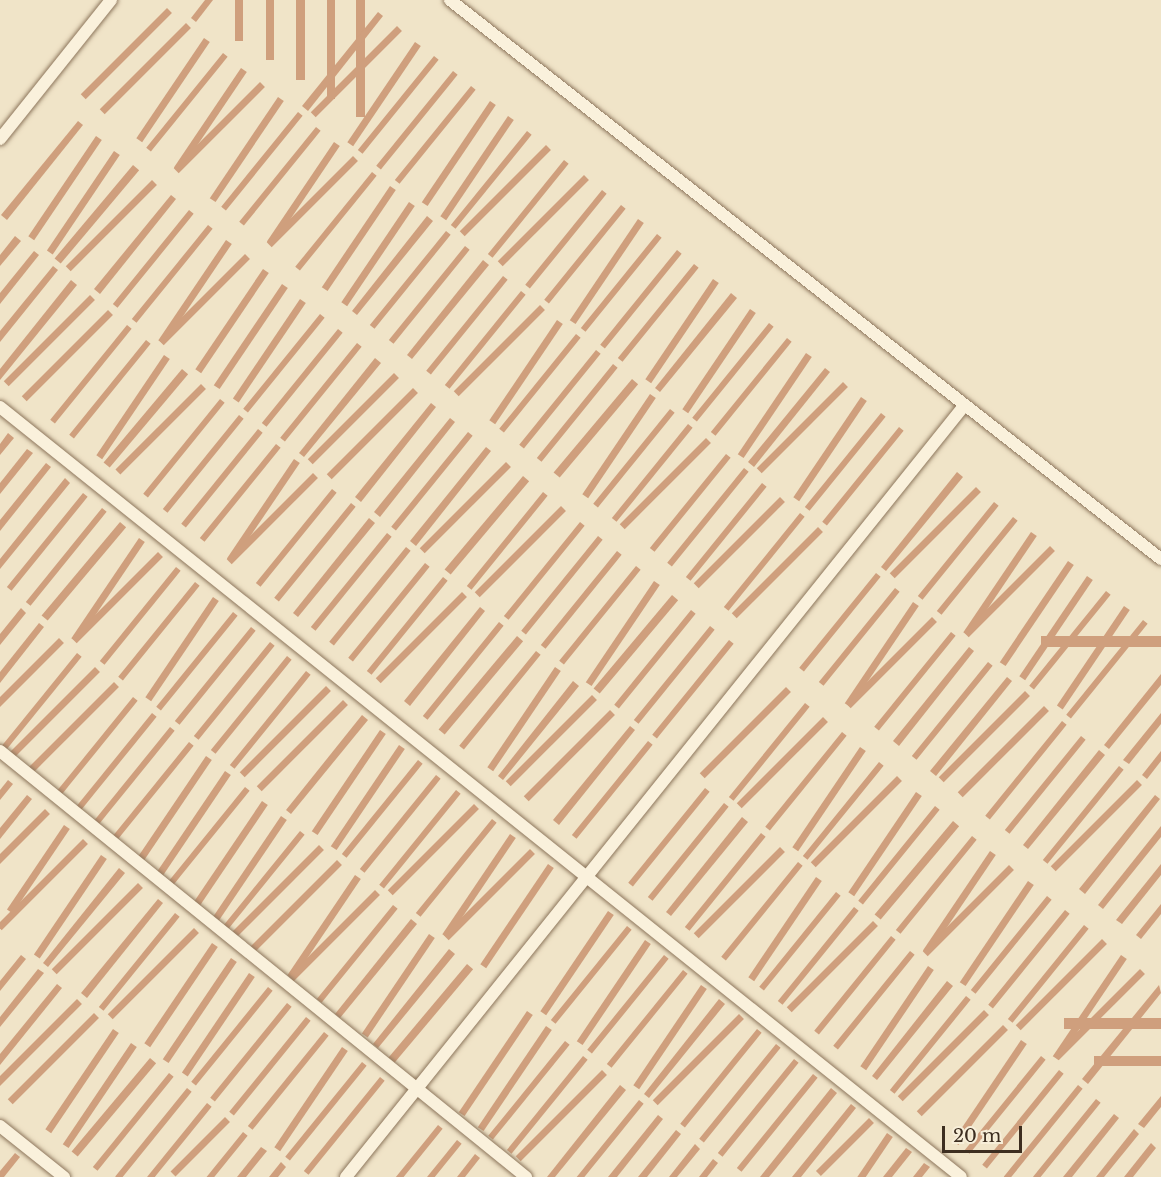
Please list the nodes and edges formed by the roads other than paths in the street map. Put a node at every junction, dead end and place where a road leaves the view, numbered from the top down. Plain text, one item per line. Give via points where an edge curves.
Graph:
1 (111, 0) edge
2 (450, 0) edge
3 (0, 139) edge
4 (964, 406) junction
5 (0, 407) edge
6 (1161, 559) edge
7 (0, 751) edge
8 (586, 877) junction
9 (417, 1089) junction
10 (0, 1126) edge
11 (64, 1177) edge
12 (346, 1177) edge
13 (526, 1177) edge
14 (961, 1177) edge

1 - 3 lane
2 - 4 lane
4 - 6 lane
4 - 8 lane
5 - 8 lane
7 - 9 lane
8 - 9 lane
8 - 14 lane
9 - 12 lane
9 - 13 lane
10 - 11 lane

